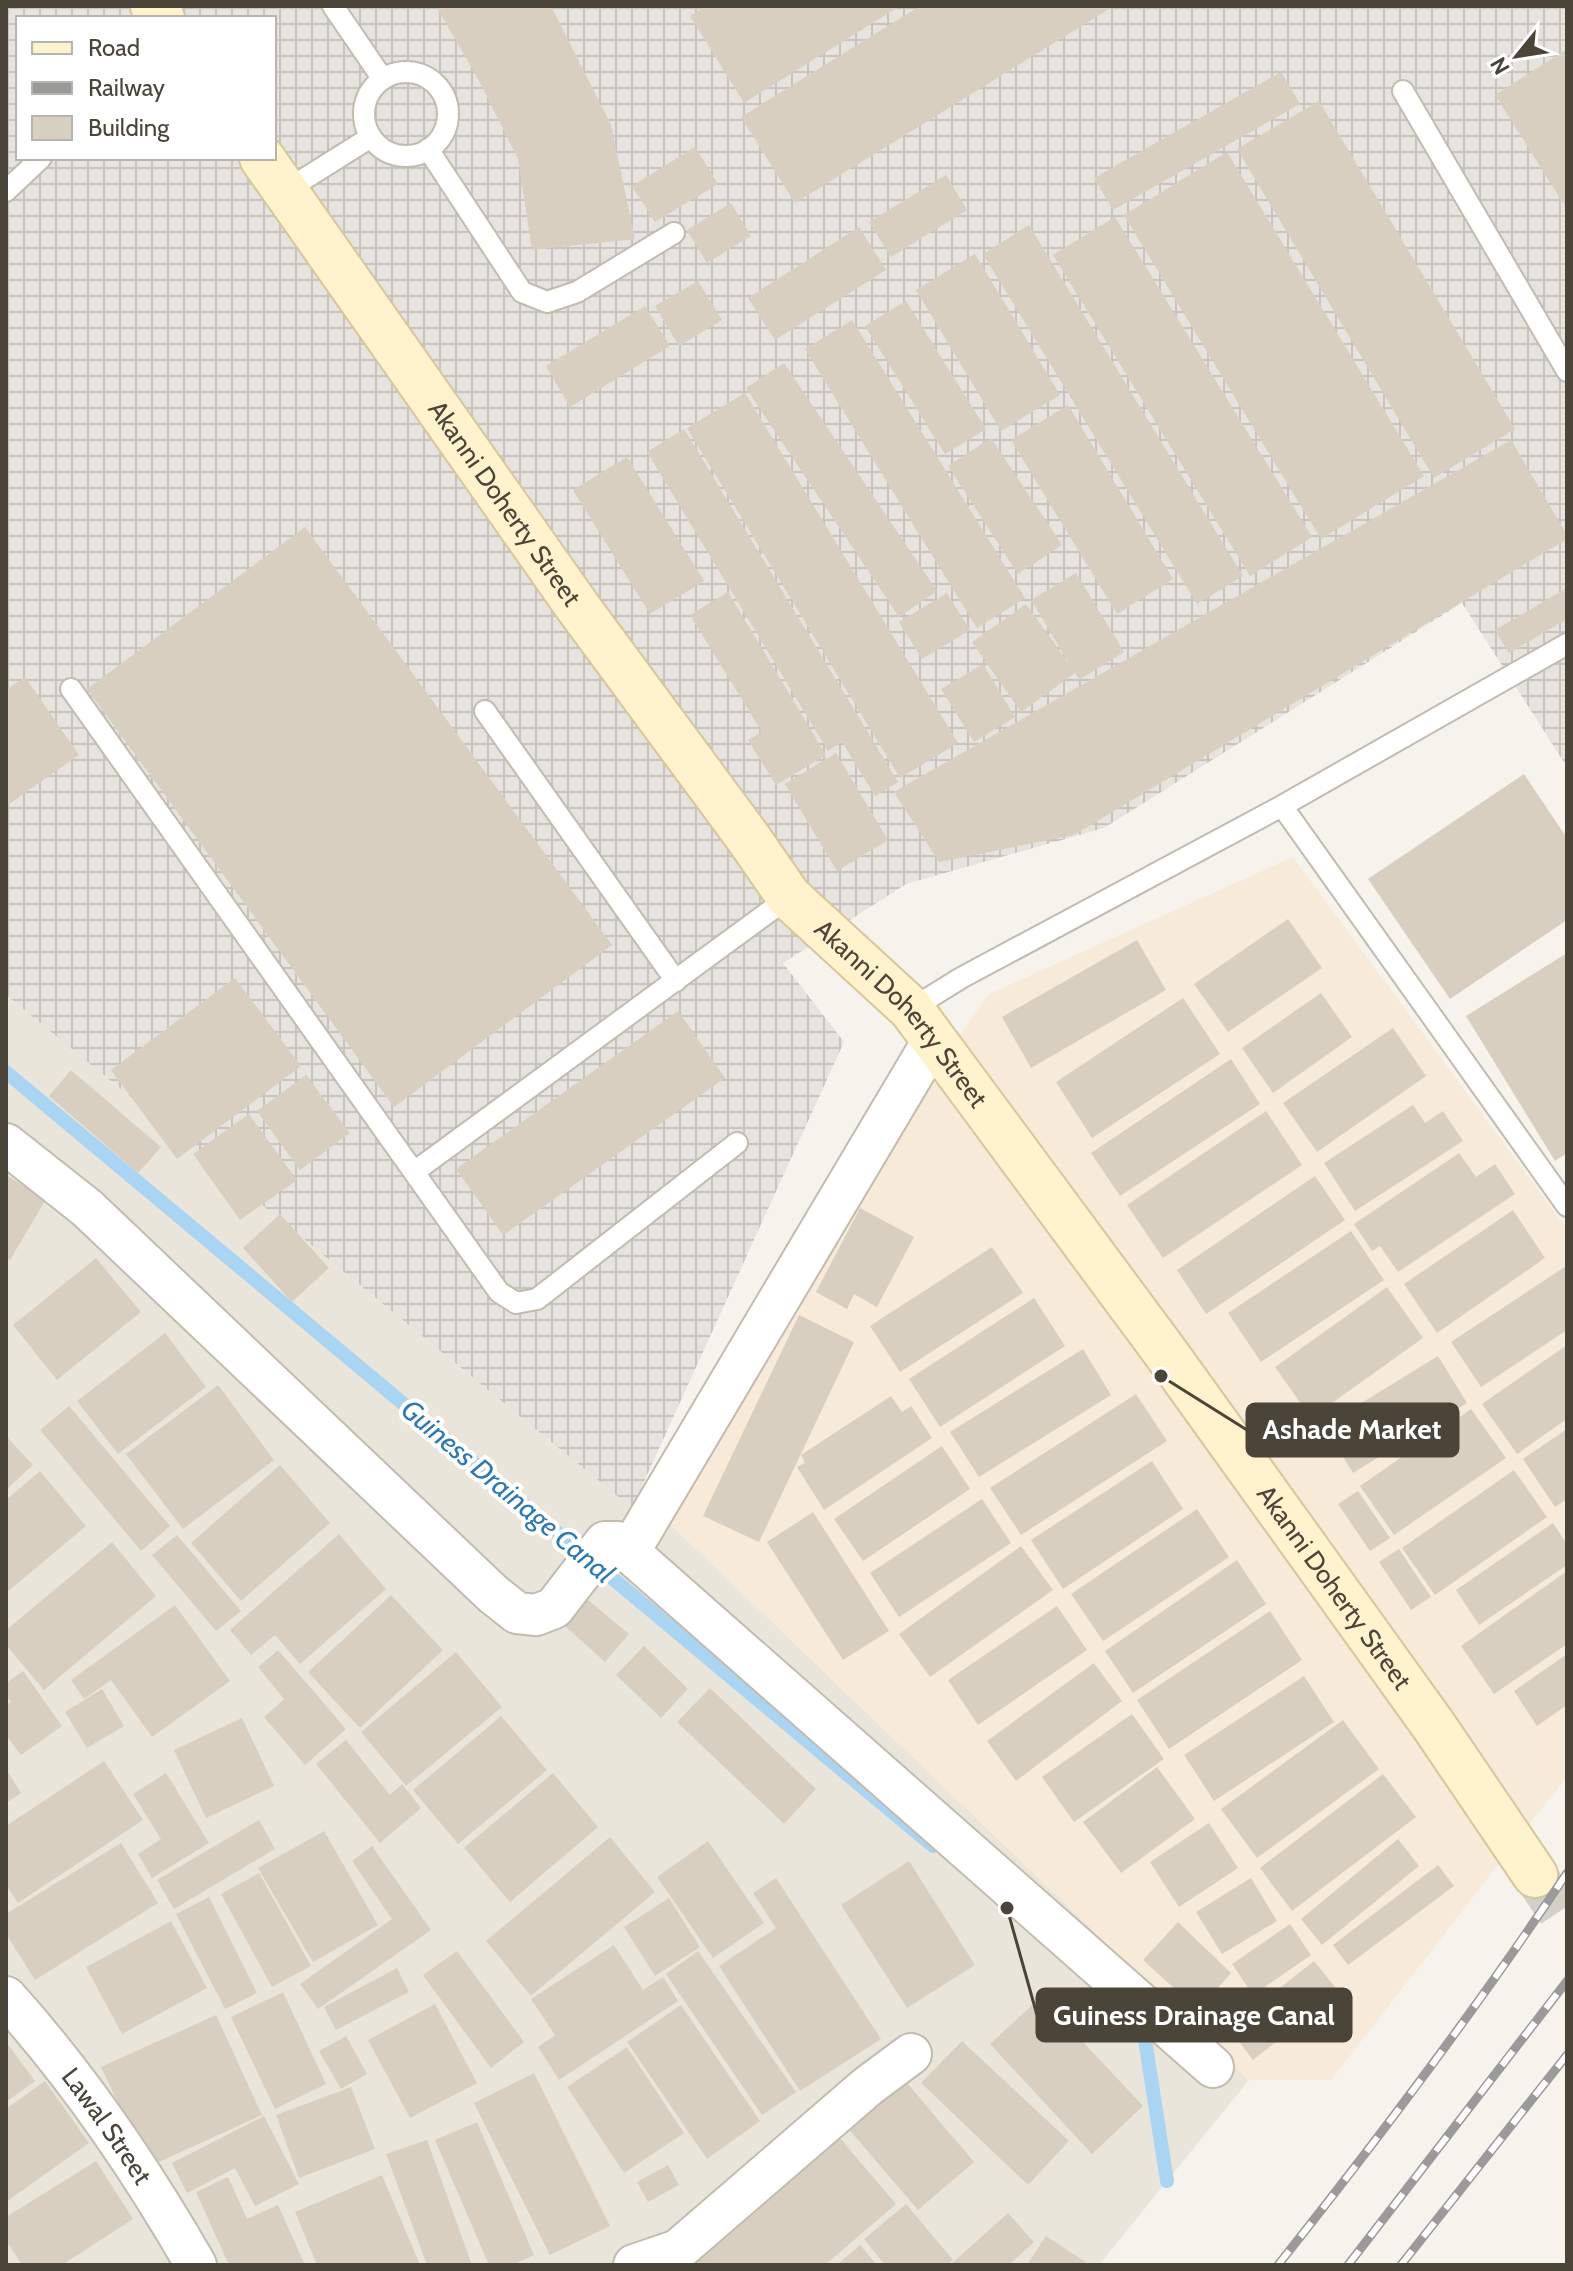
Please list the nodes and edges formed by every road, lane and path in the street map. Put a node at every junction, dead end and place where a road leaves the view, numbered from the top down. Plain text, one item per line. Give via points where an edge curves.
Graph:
1 (333, 6) edge
2 (382, 78) junction
3 (1403, 91) dead end
4 (371, 137) junction
5 (428, 149) junction
6 (39, 160) edge
7 (274, 174) edge
8 (6, 191) edge
9 (674, 233) dead end
10 (1567, 371) edge
11 (1567, 644) edge
12 (71, 689) dead end
13 (485, 711) dead end
14 (1282, 806) junction
15 (789, 897) junction
16 (676, 981) junction
17 (922, 1024) junction
18 (737, 1143) dead end
19 (6, 1144) edge
20 (414, 1172) junction
21 (1567, 1206) edge
22 (612, 1553) junction
23 (1535, 1875) tunnel mouth
24 (6, 1997) edge
25 (911, 2054) dead end
26 (1213, 2067) dead end
27 (684, 2257) edge
28 (196, 2265) edge
29 (634, 2265) edge

1 - 2 lane
2 - 4 lane via 365,105
2 - 5 lane via 414,72 441,91 447,123
3 - 10 lane
4 - 5 lane via 397,155
4 - 7 lane
5 - 9 lane via 522,292 547,302 577,292
6 - 8 lane
7 - 15 street, Akanni Doherty Street
11 - 14 lane
12 - 20 lane
13 - 16 lane
14 - 17 lane via 961,978
14 - 21 lane
15 - 16 lane
15 - 17 street, Akanni Doherty Street
16 - 20 lane
17 - 22 street
17 - 23 street, Akanni Doherty Street via 1434,1726
18 - 20 lane via 537,1299 516,1303 499,1292
19 - 22 street via 87,1208 517,1613 536,1615 554,1608
22 - 26 street
24 - 28 street, Lawal Street via 51,2046 166,2212
25 - 27 street via 868,2086
27 - 29 street

